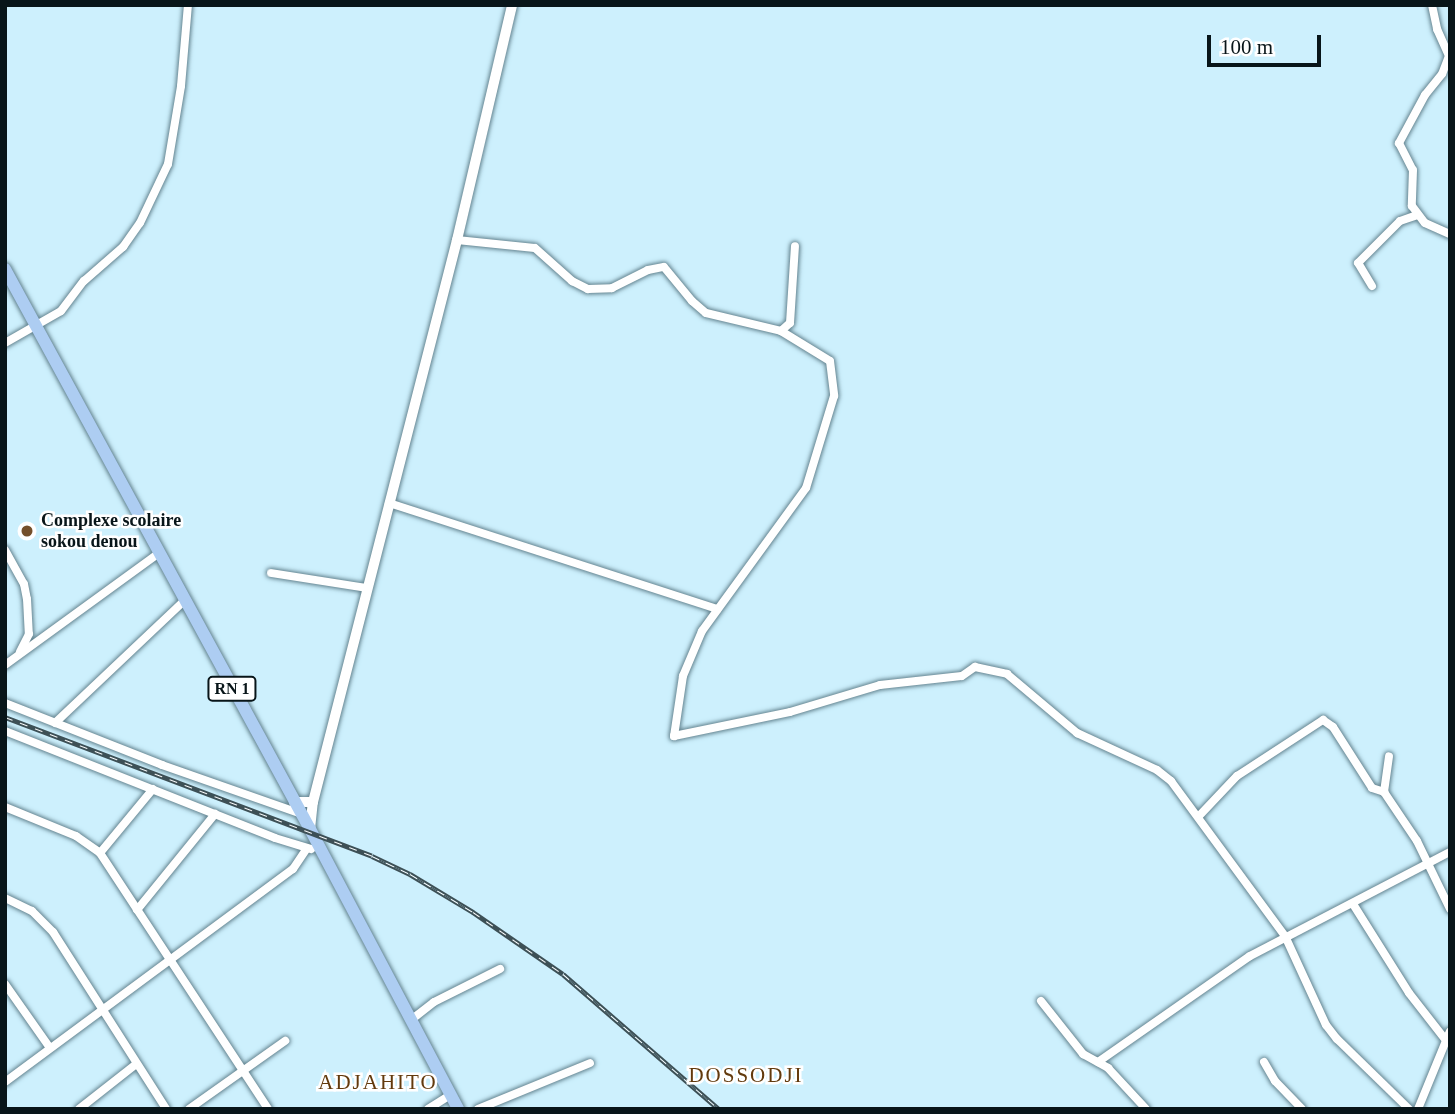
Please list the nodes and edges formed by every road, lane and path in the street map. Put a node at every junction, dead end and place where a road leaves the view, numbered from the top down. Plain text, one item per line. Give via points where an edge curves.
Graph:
1 (188, 5) edge
2 (512, 5) edge
3 (1432, 5) edge
4 (1417, 215) junction
5 (1450, 234) edge
6 (457, 240) junction
7 (795, 246) dead end
8 (5, 270) edge
9 (1371, 286) dead end
10 (38, 326) junction
11 (781, 331) junction
12 (5, 343) edge
13 (389, 503) junction
14 (5, 550) edge
15 (159, 553) junction
16 (271, 573) dead end
17 (367, 588) junction
18 (184, 601) junction
19 (717, 609) junction
20 (19, 655) junction
21 (5, 665) edge
22 (5, 703) edge
23 (55, 723) junction
24 (5, 731) edge
25 (1389, 756) dead end
26 (153, 789) junction
27 (1384, 792) junction
28 (313, 802) junction
29 (5, 807) edge
30 (297, 807) junction
31 (215, 814) junction
32 (1199, 816) junction
33 (310, 829) junction
34 (307, 848) junction
35 (321, 850) junction
36 (1450, 852) edge
37 (100, 853) junction
38 (1426, 864) junction
39 (5, 898) edge
40 (1353, 904) junction
41 (1450, 909) edge
42 (137, 910) junction
43 (1285, 936) junction
44 (168, 960) junction
45 (500, 969) dead end
46 (5, 984) edge
47 (1041, 1000) dead end
48 (102, 1010) junction
49 (411, 1020) junction
50 (285, 1041) dead end
51 (1447, 1042) edge
52 (50, 1048) junction
53 (1098, 1062) junction
54 (1264, 1062) dead end
55 (590, 1063) dead end
56 (135, 1065) junction
57 (242, 1070) junction
58 (5, 1082) edge
59 (450, 1094) junction
60 (79, 1109) edge
61 (166, 1109) edge
62 (189, 1109) edge
63 (268, 1109) edge
64 (428, 1109) edge
65 (458, 1109) edge
66 (478, 1109) edge
67 (1146, 1109) edge
68 (1302, 1109) edge
69 (1409, 1109) edge
70 (1418, 1109) edge

1 - 10 street via 181,86 165,173 123,247 84,281 61,311
2 - 6 street
3 - 4 street via 1449,56 1399,143 1413,170 1412,206
4 - 5 street
4 - 9 street via 1400,221 1358,263
6 - 11 street via 535,248 588,289 612,288 664,267 706,313
6 - 13 street
7 - 11 street via 790,323
8 - 10 main road, RN 1
10 - 12 street
10 - 15 main road, RN 1
11 - 19 street via 830,361 835,396 806,488
13 - 17 street
13 - 19 street
14 - 20 street via 27,599 29,634
15 - 18 main road, RN 1
15 - 20 street
16 - 17 street
17 - 28 street
18 - 23 street
18 - 30 main road, RN 1
19 - 32 street via 682,676 674,736 790,712 880,685 962,676 975,667 987,668 1007,674 1077,733 1157,770
20 - 21 street
22 - 23 street
23 - 30 street
24 - 26 street
25 - 27 street
26 - 31 street
26 - 37 street
27 - 32 street via 1372,788 1333,727 1323,720 1237,776
27 - 38 street via 1417,841
28 - 30 main road
28 - 33 street
29 - 37 street via 76,836
30 - 33 main road, RN 1
31 - 34 street
31 - 42 street
32 - 43 street
33 - 35 main road, RN 1
34 - 35 street
34 - 44 street via 293,869
35 - 49 main road, RN 1
36 - 38 street
37 - 42 street
38 - 40 street
38 - 41 street
39 - 48 street via 32,911 53,932
40 - 43 street
40 - 51 street
42 - 44 street
43 - 53 street
43 - 69 street via 1326,1025
44 - 48 street
44 - 57 street
45 - 49 street via 434,1002
46 - 52 street
47 - 53 street via 1083,1054
48 - 52 street
48 - 56 street
49 - 59 main road, RN 1
50 - 57 street
51 - 70 street
52 - 58 street
53 - 67 street
54 - 68 street
55 - 66 street
56 - 60 street
56 - 61 street
57 - 62 street
57 - 63 street
59 - 64 street
59 - 65 main road, RN 1

